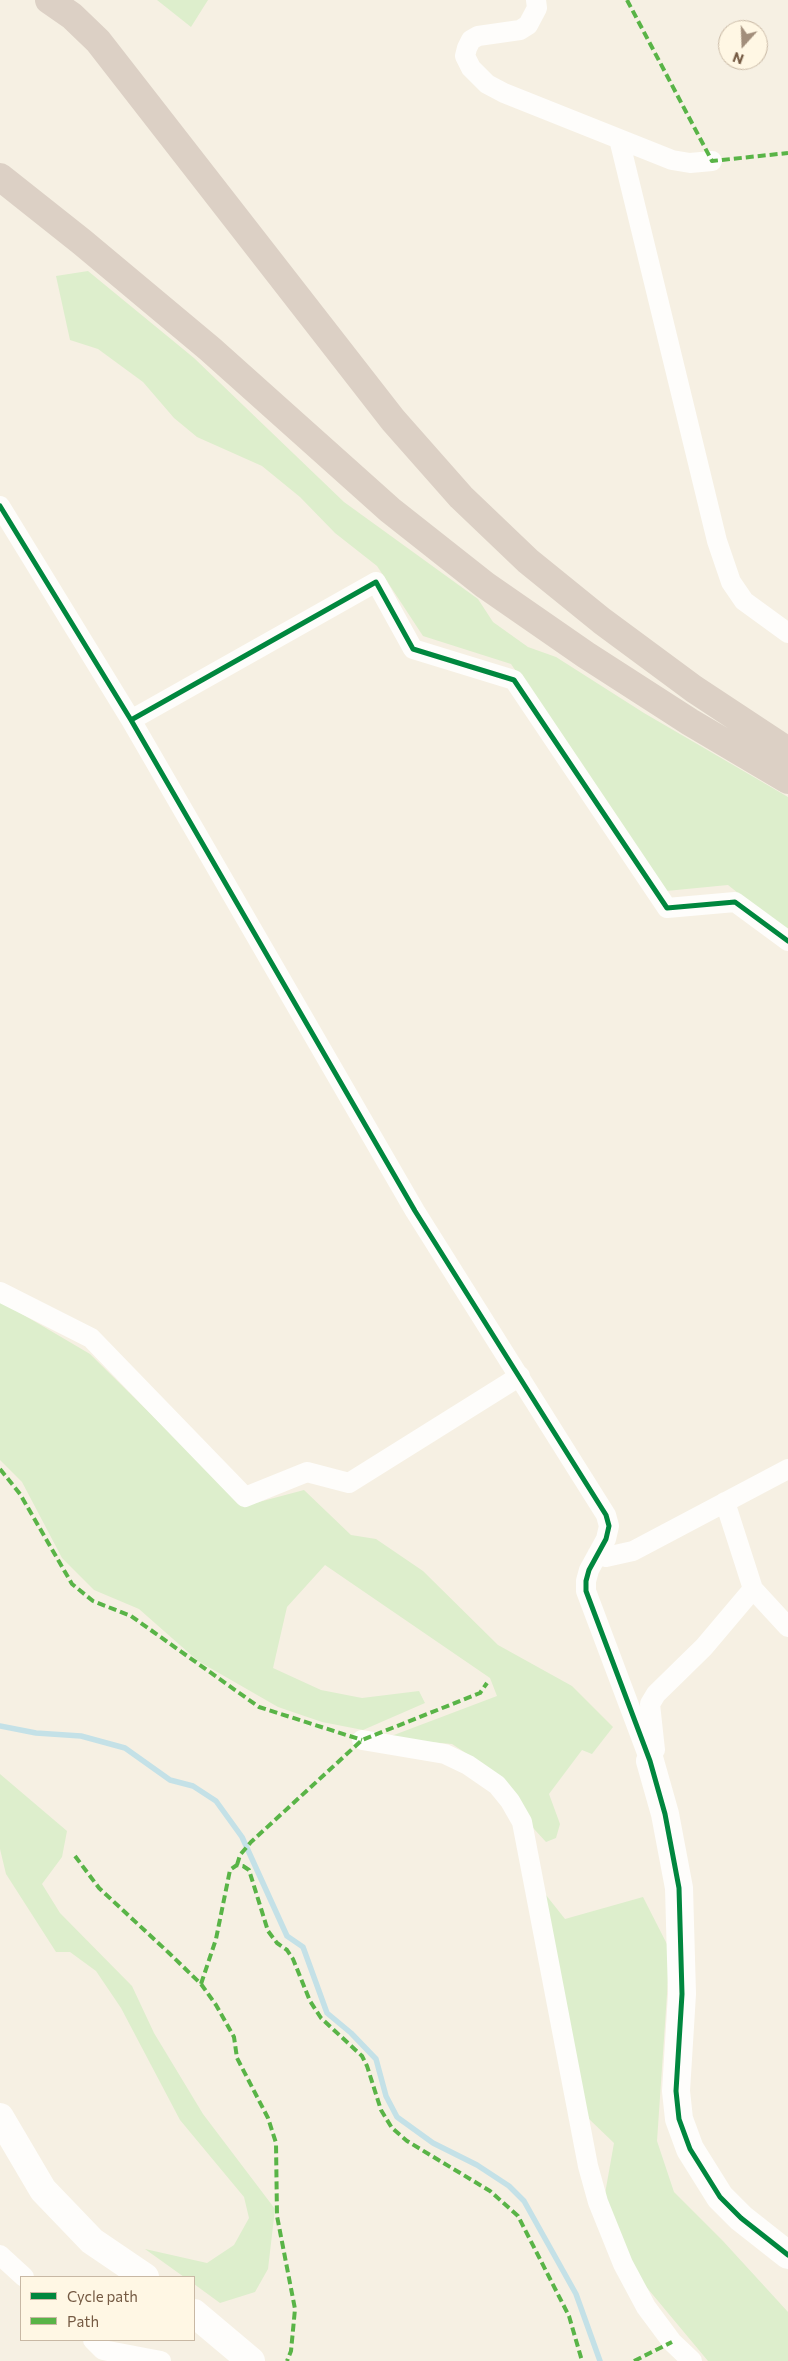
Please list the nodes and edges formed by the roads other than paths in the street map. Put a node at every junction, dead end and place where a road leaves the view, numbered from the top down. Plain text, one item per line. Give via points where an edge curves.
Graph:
1 (48, 0) edge
2 (536, 0) edge
3 (618, 139) junction
4 (712, 161) dead end
5 (0, 177) edge
6 (0, 506) edge
7 (788, 633) edge
8 (131, 720) junction
9 (788, 751) edge
10 (788, 780) edge
11 (788, 940) edge
12 (0, 1292) edge
13 (520, 1376) junction
14 (788, 1469) edge
15 (725, 1502) junction
16 (597, 1555) junction
17 (752, 1589) junction
18 (788, 1627) edge
19 (362, 1740) dead end
20 (650, 1761) junction
21 (0, 2117) edge
22 (0, 2255) edge
23 (788, 2255) edge
24 (23, 2276) edge
25 (144, 2276) edge
26 (195, 2314) edge
27 (94, 2341) edge
28 (161, 2361) edge
29 (251, 2361) edge
30 (692, 2361) edge

1 - 9 highway via 72,16 110,55 393,420 461,497 528,561 602,621 694,689
2 - 3 street via 534,17 520,30 478,36 471,40 466,56 471,68 487,84 504,93
3 - 4 street via 672,160 690,163
3 - 7 street via 722,558 737,593
5 - 10 highway via 210,349 390,510 485,585 690,722
6 - 8 street
8 - 11 street via 376,582 413,649 514,680 667,908 735,902
8 - 13 street via 415,1211
12 - 13 street via 91,1338 245,1496 307,1472 349,1483
13 - 16 street via 606,1515 609,1526
14 - 15 street
15 - 16 street via 633,1551 606,1557
15 - 17 street
16 - 20 street via 587,1576 586,1592
17 - 18 street
17 - 20 street via 650,1704 656,1746
19 - 30 street via 445,1754 468,1765 498,1785 522,1822 588,2166 598,2202 623,2264 646,2307 672,2342
20 - 23 street via 665,1814 679,1888 682,1994 676,2092 679,2119 690,2149 720,2197
21 - 25 street via 43,2190 92,2240
22 - 24 street
26 - 29 street
27 - 28 street via 103,2350

